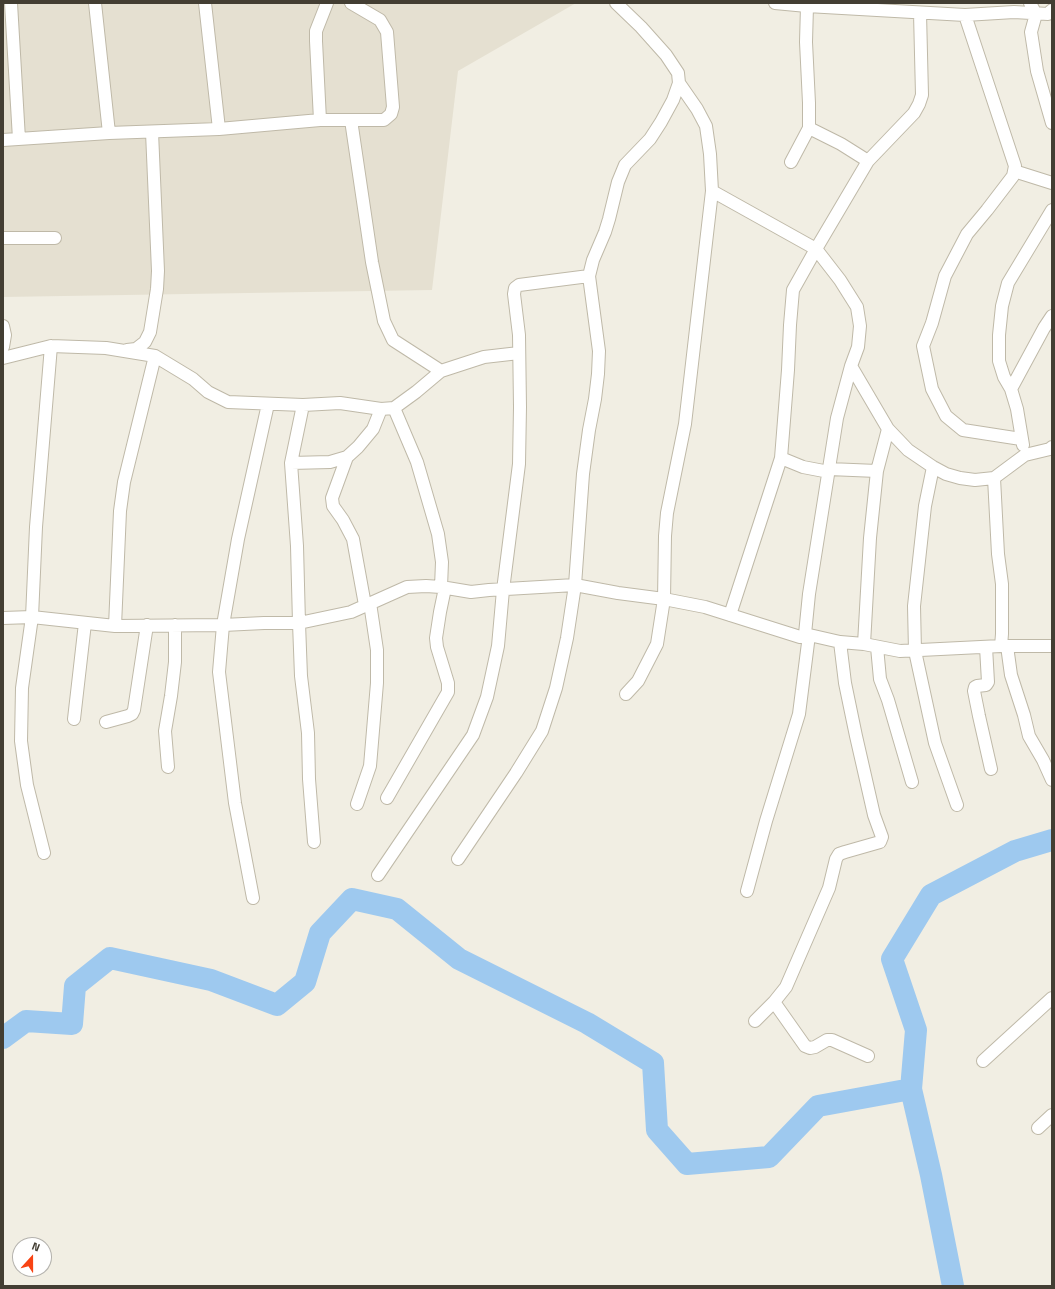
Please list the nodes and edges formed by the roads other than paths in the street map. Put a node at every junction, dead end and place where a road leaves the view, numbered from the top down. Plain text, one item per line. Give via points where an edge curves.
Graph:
1 (11, 3) edge
2 (95, 3) edge
3 (205, 3) edge
4 (327, 3) edge
5 (351, 3) edge
6 (616, 3) edge
7 (776, 3) edge
8 (1030, 3) edge
9 (807, 6) junction
10 (879, 7) edge
11 (1052, 10) edge
12 (920, 13) junction
13 (1036, 14) junction
14 (964, 15) junction
15 (679, 83) junction
16 (320, 120) junction
17 (351, 120) junction
18 (1052, 122) edge
19 (809, 128) junction
20 (219, 129) junction
21 (152, 132) junction
22 (109, 133) junction
23 (19, 139) junction
24 (3, 140) edge
25 (868, 161) junction
26 (791, 162) dead end
27 (1014, 171) junction
28 (1052, 183) edge
29 (712, 191) junction
30 (1052, 210) edge
31 (3, 238) edge
32 (55, 238) dead end
33 (816, 249) junction
34 (590, 276) junction
35 (1052, 316) edge
36 (3, 326) edge
37 (51, 346) junction
38 (3, 347) edge
39 (120, 350) junction
40 (519, 353) junction
41 (155, 356) junction
42 (3, 358) edge
43 (851, 366) junction
44 (441, 372) junction
45 (1011, 390) junction
46 (268, 404) junction
47 (302, 405) junction
48 (394, 408) junction
49 (381, 409) junction
50 (888, 429) junction
51 (1021, 439) junction
52 (1052, 447) edge
53 (1025, 455) junction
54 (347, 457) junction
55 (781, 458) junction
56 (291, 463) junction
57 (933, 467) junction
58 (829, 470) junction
59 (877, 471) junction
60 (994, 478) junction
61 (575, 585) junction
62 (443, 587) junction
63 (503, 590) junction
64 (664, 599) junction
65 (367, 604) junction
66 (730, 616) junction
67 (32, 617) junction
68 (3, 618) edge
69 (85, 623) junction
70 (299, 623) junction
71 (147, 625) junction
72 (175, 625) junction
73 (223, 625) junction
74 (115, 626) junction
75 (807, 635) junction
76 (840, 642) junction
77 (864, 644) junction
78 (1004, 646) junction
79 (1052, 646) edge
80 (877, 647) junction
81 (986, 647) junction
82 (915, 651) junction
83 (626, 694) dead end
84 (74, 719) dead end
85 (106, 722) dead end
86 (168, 766) dead end
87 (992, 769) dead end
88 (1052, 780) edge
89 (912, 782) dead end
90 (387, 798) dead end
91 (357, 804) dead end
92 (957, 805) dead end
93 (314, 842) dead end
94 (44, 853) dead end
95 (458, 859) dead end
96 (378, 875) dead end
97 (747, 891) dead end
98 (253, 898) dead end
99 (1052, 998) edge
100 (774, 1002) junction
101 (755, 1021) dead end
102 (868, 1056) dead end
103 (982, 1061) dead end
104 (1052, 1115) edge
105 (1038, 1128) dead end

1 - 23 street
2 - 22 street
3 - 20 street
4 - 16 street via 316,32
5 - 17 street via 380,20 388,32 393,107 391,114 384,120
6 - 15 street via 641,26 666,56 678,73
7 - 9 street
8 - 13 street
9 - 10 street
9 - 19 street
10 - 12 street
11 - 13 street via 1048,14
12 - 14 street
12 - 25 street via 922,95 919,104 914,113
13 - 14 street via 1014,12
13 - 18 street via 1031,32 1037,71
14 - 27 street via 1015,166
15 - 29 street via 706,126
15 - 34 street via 661,122 623,170
16 - 17 street
16 - 20 street
17 - 44 street via 372,262 384,321 393,340
19 - 25 street
19 - 26 street
20 - 21 street
21 - 22 street
21 - 39 street via 158,270 156,297 150,332 145,342 136,349
22 - 23 street
23 - 24 street
25 - 33 street
27 - 28 street
27 - 51 street via 963,241 945,276 923,346 932,389 946,416 963,430
29 - 33 street
29 - 64 street via 686,417 665,536
30 - 45 street via 1008,283 1002,306 999,361
31 - 32 street
33 - 43 street via 857,307 860,326 858,347
33 - 55 street via 794,290
34 - 40 street via 520,285 516,288 514,294
34 - 61 street via 599,351 598,374 583,474
35 - 45 street
36 - 38 street
37 - 39 street
37 - 42 street
37 - 67 street via 36,527
39 - 41 street
40 - 44 street via 484,357
40 - 63 street via 518,464
41 - 46 street via 193,379 208,392 228,402
41 - 74 street via 124,482 120,511
43 - 50 street
43 - 58 street via 837,418
44 - 48 street
45 - 51 street via 1017,409
46 - 47 street
46 - 73 street via 238,539
47 - 49 street via 340,403
47 - 56 street
48 - 49 street
48 - 62 street via 417,462 438,534
49 - 54 street via 373,429
50 - 57 street via 908,450
50 - 59 street
51 - 53 street
52 - 53 street
53 - 60 street
54 - 56 street via 330,462
54 - 65 street via 332,498 333,506 353,539
55 - 58 street via 803,467
55 - 66 street
56 - 70 street
57 - 60 street via 960,478
57 - 82 street via 925,506 914,606
58 - 59 street
58 - 75 street via 809,594
59 - 77 street
60 - 78 street
61 - 63 street
61 - 64 street
61 - 95 street via 568,638 542,731
62 - 63 street via 471,592
62 - 65 street via 407,586
62 - 90 street via 436,638 448,692
63 - 96 street via 498,646 487,697 473,736
64 - 66 street via 721,611
64 - 83 street via 657,644 638,681
65 - 70 street via 351,612
65 - 91 street via 377,650 377,683 370,766
66 - 75 street via 800,637
67 - 68 street
67 - 69 street
67 - 94 street via 22,688 21,741 27,785
69 - 74 street
69 - 84 street
70 - 73 street
70 - 93 street
71 - 72 street
71 - 74 street
71 - 85 street via 134,710 128,716
72 - 73 street
72 - 86 street via 175,662 165,731
73 - 98 street via 219,672 235,803
75 - 76 street
75 - 97 street via 799,714
76 - 77 street
76 - 100 street via 856,736 874,815 882,837 880,842 839,854 829,888 801,954 786,987
77 - 80 street
78 - 79 street
78 - 81 street
78 - 88 street via 1029,736
80 - 82 street
80 - 89 street via 880,679
81 - 82 street
81 - 87 street via 988,682 986,685 978,686 974,691
82 - 92 street via 935,742
99 - 103 street
100 - 101 street
100 - 102 street via 805,1046 815,1047 832,1040
104 - 105 street

